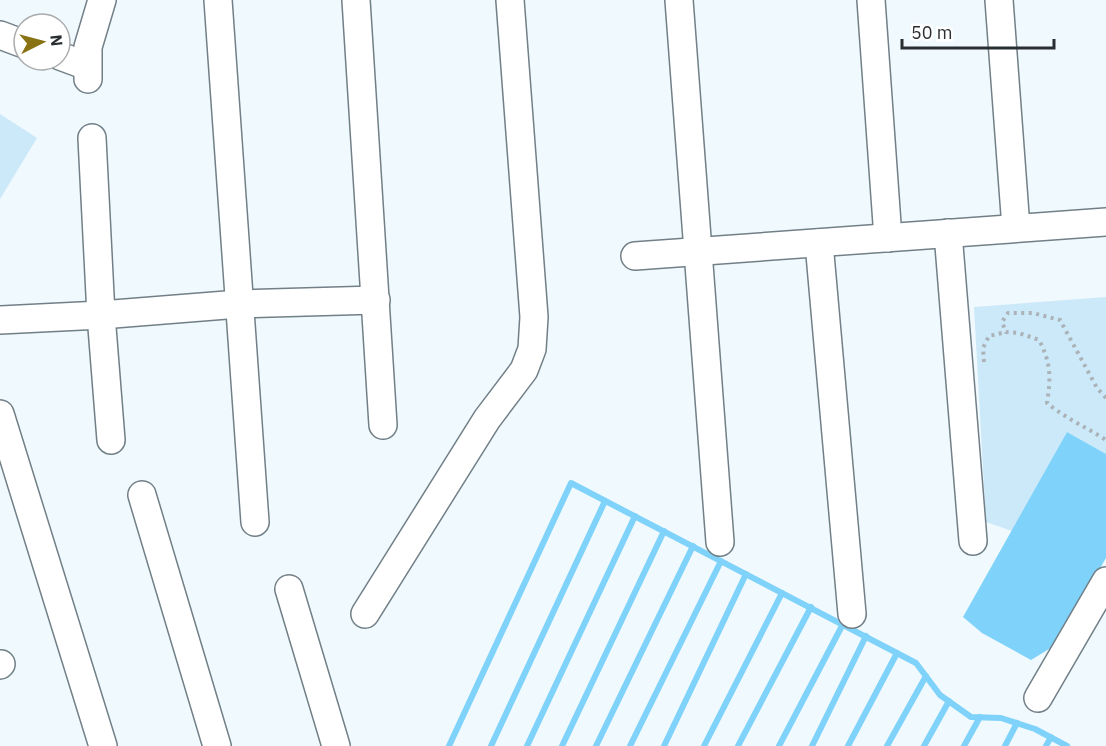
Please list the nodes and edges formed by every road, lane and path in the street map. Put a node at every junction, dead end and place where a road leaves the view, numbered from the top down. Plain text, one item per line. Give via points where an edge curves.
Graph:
1 (102, 0) edge
2 (218, 0) edge
3 (356, 0) edge
4 (510, 0) edge
5 (679, 0) edge
6 (871, 0) edge
7 (999, 0) edge
8 (72, 63) edge
9 (92, 138) dead end
10 (1106, 222) edge
11 (1016, 228) junction
12 (948, 233) junction
13 (888, 238) junction
14 (819, 243) junction
15 (698, 252) junction
16 (635, 256) dead end
17 (376, 300) junction
18 (239, 304) junction
19 (101, 315) junction
20 (0, 320) edge
21 (1106, 398) edge
22 (0, 414) edge
23 (383, 425) dead end
24 (111, 440) dead end
25 (1106, 440) edge
26 (142, 495) dead end
27 (255, 522) dead end
28 (973, 541) dead end
29 (720, 542) dead end
30 (1106, 581) edge
31 (289, 589) dead end
32 (365, 614) dead end
33 (852, 614) dead end
34 (1038, 698) dead end
35 (103, 746) edge
36 (218, 746) edge
37 (336, 746) edge

1 - 8 street via 88,47 88,72
2 - 18 street
3 - 17 street
4 - 32 street via 534,317 532,349 524,370 487,419
5 - 15 street
6 - 13 street
7 - 11 street
9 - 19 street
10 - 11 street
11 - 12 street
12 - 13 street
12 - 28 street
13 - 14 street
14 - 15 street
14 - 33 street
15 - 16 street
15 - 29 street
17 - 18 street
17 - 23 street
18 - 19 street
18 - 27 street
19 - 20 street
19 - 24 street
21 - 25 path via 1080,360 1060,320 1033,313 1008,314 1002,322 1006,332 1039,340 1048,357 1051,381 1047,403 1062,416
22 - 35 street
26 - 36 street
30 - 34 street
31 - 37 street

